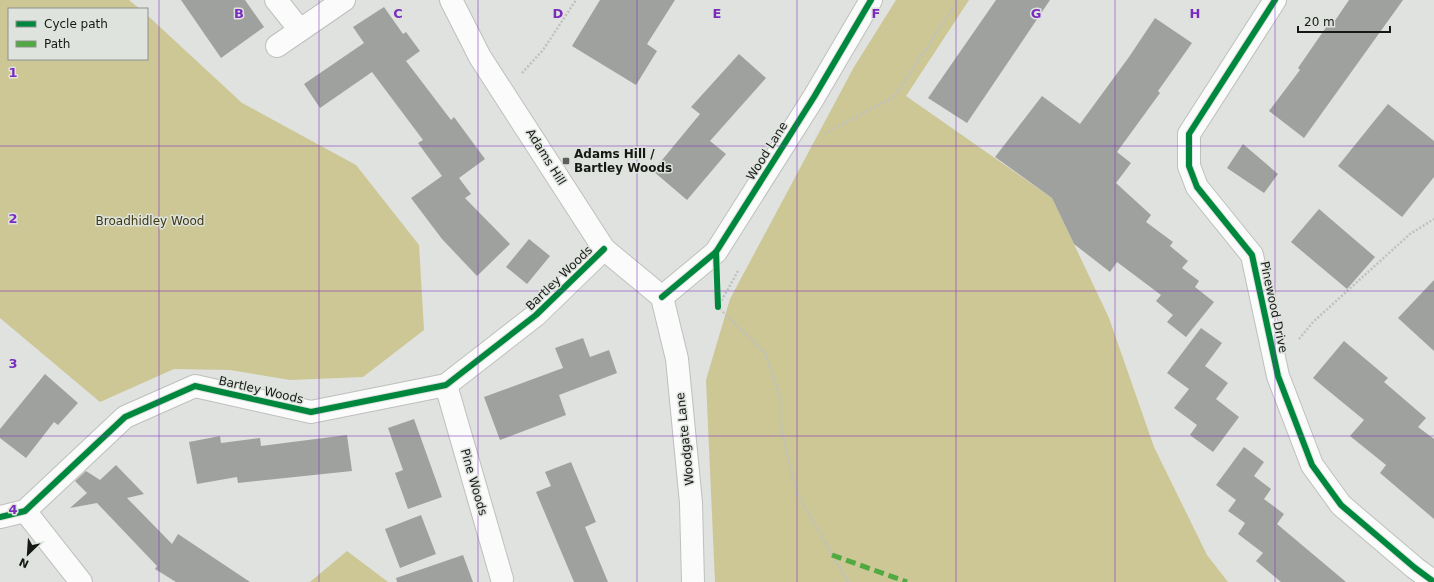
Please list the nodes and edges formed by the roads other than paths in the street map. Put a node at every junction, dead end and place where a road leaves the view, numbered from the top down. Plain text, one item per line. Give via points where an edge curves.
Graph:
1 (276, 0) edge
2 (344, 0) edge
3 (451, 0) edge
4 (871, 0) edge
5 (1275, 0) edge
6 (300, 30) junction
7 (277, 46) dead end
8 (604, 249) junction
9 (662, 297) junction
10 (446, 385) junction
11 (24, 511) junction
12 (0, 517) edge
13 (502, 579) dead end
14 (81, 582) edge
15 (693, 582) edge
16 (1434, 582) edge

1 - 6 street
2 - 6 street
3 - 8 street, Adams Hill via 480,57
4 - 9 street, Wood Lane via 814,97 716,252
5 - 16 street, Pinewood Drive via 1189,134 1189,166 1197,187 1252,255 1276,368 1312,465 1341,505
6 - 7 street
8 - 9 street, Adams Hill
8 - 10 street, Bartley Woods via 536,315
9 - 15 street, Woodgate Lane via 677,359 691,503
10 - 11 street, Bartley Woods via 311,412 195,386 125,417
10 - 13 street, Pine Woods
11 - 12 street, Bartley Woods
11 - 14 street

